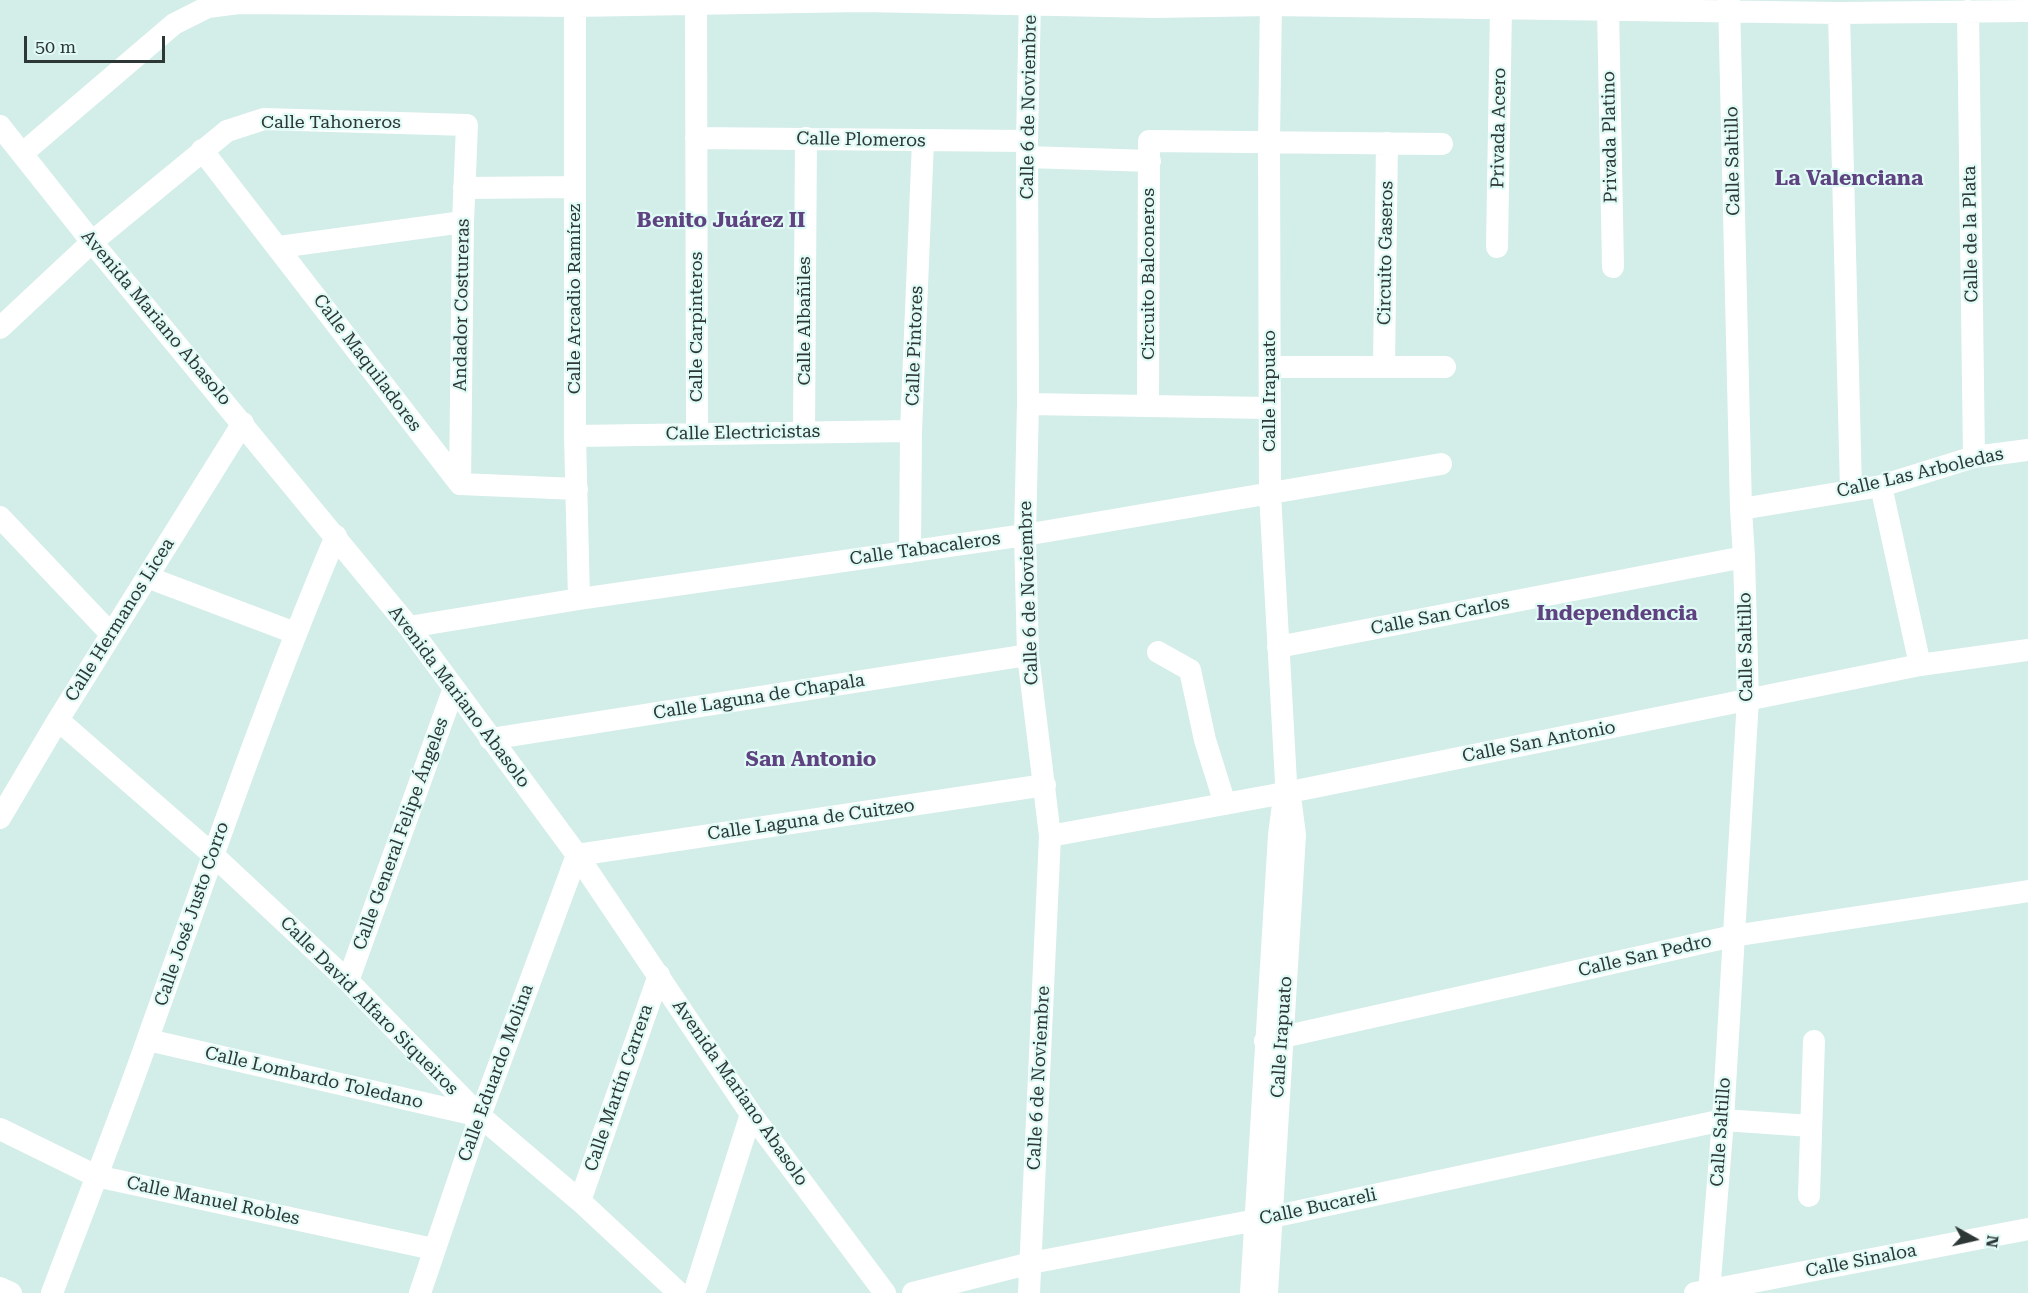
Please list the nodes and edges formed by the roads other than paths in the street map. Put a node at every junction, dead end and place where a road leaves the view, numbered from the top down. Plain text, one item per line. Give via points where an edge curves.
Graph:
1 (1030, 2) edge
2 (1271, 2) edge
3 (575, 3) edge
4 (1385, 3) edge
5 (696, 4) junction
6 (1154, 4) edge
7 (1729, 6) edge
8 (1501, 8) junction
9 (1608, 8) junction
10 (1968, 11) junction
11 (2028, 11) edge
12 (1839, 12) junction
13 (467, 125) joint
14 (0, 126) edge
15 (696, 138) junction
16 (806, 138) junction
17 (923, 141) junction
18 (1269, 141) junction
19 (1387, 143) junction
20 (1442, 144) dead end
21 (1027, 149) junction
22 (202, 150) junction
23 (23, 153) junction
24 (1150, 161) junction
25 (574, 187) junction
26 (464, 188) junction
27 (463, 222) junction
28 (92, 242) junction
29 (279, 247) junction
30 (1497, 248) dead end
31 (1613, 267) dead end
32 (0, 328) edge
33 (1384, 366) junction
34 (1270, 367) junction
35 (1445, 367) dead end
36 (1028, 404) junction
37 (1149, 406) junction
38 (1269, 408) junction
39 (243, 423) junction
40 (911, 431) junction
41 (804, 432) junction
42 (697, 434) junction
43 (575, 436) junction
44 (2028, 450) edge
45 (1974, 457) junction
46 (1441, 464) dead end
47 (460, 484) junction
48 (1881, 486) junction
49 (577, 489) junction
50 (1851, 491) junction
51 (1270, 494) junction
52 (1741, 509) junction
53 (0, 517) edge
54 (1025, 535) junction
55 (336, 536) junction
56 (910, 552) junction
57 (1744, 557) junction
58 (147, 577) junction
59 (579, 599) junction
60 (409, 627) junction
61 (295, 633) junction
62 (111, 634) junction
63 (1278, 647) junction
64 (2028, 650) edge
65 (1158, 652) dead end
66 (1028, 655) junction
67 (1920, 665) junction
68 (454, 688) junction
69 (1748, 699) junction
70 (58, 720) junction
71 (490, 739) junction
72 (1045, 785) junction
73 (1286, 789) junction
74 (1225, 804) junction
75 (0, 818) edge
76 (1050, 836) junction
77 (212, 854) junction
78 (577, 855) junction
79 (2028, 891) edge
80 (1733, 936) junction
81 (659, 975) junction
82 (348, 981) junction
83 (148, 1040) junction
84 (1274, 1040) junction
85 (1814, 1041) dead end
86 (751, 1114) junction
87 (480, 1116) junction
88 (1723, 1120) junction
89 (1811, 1126) junction
90 (0, 1129) edge
91 (96, 1176) junction
92 (1809, 1196) dead end
93 (580, 1201) junction
94 (1263, 1219) junction
95 (2028, 1229) edge
96 (433, 1250) junction
97 (1031, 1263) junction
98 (0, 1288) edge
99 (1704, 1292) edge
100 (11, 1293) edge
101 (52, 1293) edge
102 (420, 1293) edge
103 (678, 1293) edge
104 (694, 1293) edge
105 (885, 1293) edge
106 (913, 1293) edge
107 (1029, 1293) edge
108 (1251, 1293) edge
109 (1267, 1293) edge

1 - 5 street
1 - 6 street
1 - 21 street, Calle 6 de Noviembre
2 - 4 street
2 - 6 street
2 - 18 street, Calle Irapuato
3 - 5 street
3 - 23 street via 239,3 208,7 174,24
3 - 25 street, Calle Arcadio Ramírez
4 - 8 street
5 - 15 street, Calle Carpinteros
7 - 9 street
7 - 12 street
7 - 52 street, Calle Saltillo
8 - 9 street
8 - 30 street, Privada Acero
9 - 31 street, Privada Platino
10 - 11 street
10 - 12 street
10 - 45 street, Calle de la Plata
12 - 50 street
13 - 22 street, Calle Tahoneros via 264,119 228,131
13 - 26 street, Andador Costureras
14 - 23 street, Avenida Mariano Abasolo
15 - 16 street, Calle Plomeros
15 - 42 street, Calle Carpinteros
16 - 17 street, Calle Plomeros
16 - 41 street, Calle Albañiles
17 - 21 street, Calle Plomeros
17 - 40 street, Calle Pintores
18 - 19 street
18 - 24 street, Circuito Balconeros via 1149,141
18 - 34 street, Calle Irapuato
19 - 20 street
19 - 33 street, Circuito Gaseros
21 - 24 street, Calle Plomeros
21 - 36 street, Calle 6 de Noviembre
22 - 28 street, Calle Tahoneros
22 - 29 street, Calle Maquiladores
23 - 28 street, Avenida Mariano Abasolo
24 - 37 street, Circuito Balconeros
25 - 26 street
25 - 43 street, Calle Arcadio Ramírez
26 - 27 street, Andador Costureras
27 - 29 street
27 - 47 street, Andador Costureras
28 - 32 street, Calle Tahoneros
28 - 39 street, Avenida Mariano Abasolo
29 - 47 street, Calle Maquiladores
33 - 34 street
33 - 35 street
34 - 38 street, Calle Irapuato
36 - 37 street
36 - 54 street, Calle 6 de Noviembre
37 - 38 street
38 - 51 street, Calle Irapuato
39 - 55 street, Avenida Mariano Abasolo
39 - 58 street, Calle Hermanos Licea
40 - 41 street, Calle Electricistas
40 - 56 street, Calle Pintores
41 - 42 street, Calle Electricistas
42 - 43 street, Calle Electricistas
43 - 49 street, Calle Arcadio Ramírez
44 - 45 street, Calle Las Arboledas
45 - 48 street, Calle Las Arboledas
46 - 51 street, Calle Tabacaleros
47 - 49 street
48 - 50 street, Calle Las Arboledas
48 - 67 street
49 - 59 street, Calle Arcadio Ramírez
50 - 52 street, Calle Las Arboledas
51 - 54 street, Calle Tabacaleros
51 - 63 street, Calle Irapuato
52 - 57 street, Calle Saltillo
53 - 62 street
54 - 56 street, Calle Tabacaleros
54 - 66 street, Calle 6 de Noviembre
55 - 60 street, Avenida Mariano Abasolo
55 - 61 street, Calle José Justo Corro
56 - 59 street, Calle Tabacaleros
57 - 63 street, Calle San Carlos
57 - 69 street, Calle Saltillo
58 - 61 street
58 - 62 street, Calle Hermanos Licea
59 - 60 street, Calle Tabacaleros
60 - 68 street, Avenida Mariano Abasolo
61 - 77 street, Calle José Justo Corro
62 - 70 street, Calle Hermanos Licea
63 - 73 street, Calle Irapuato
64 - 67 street, Calle San Antonio
65 - 74 street via 1190,670 1205,740
66 - 71 street, Calle Laguna de Chapala
66 - 72 street, Calle 6 de Noviembre
67 - 69 street, Calle San Antonio
68 - 71 street, Avenida Mariano Abasolo
68 - 82 street, Calle General Felipe Ángeles
69 - 73 street, Calle San Antonio
69 - 80 street, Calle Saltillo
70 - 75 street, Calle Hermanos Licea
70 - 77 street, Calle David Alfaro Siqueiros
71 - 78 street, Avenida Mariano Abasolo
72 - 76 street, Calle 6 de Noviembre
72 - 78 street, Calle Laguna de Cuitzeo
73 - 74 street, Calle San Antonio
73 - 84 street, Calle Irapuato via 1296,835
74 - 76 street, Calle San Antonio
76 - 97 street, Calle 6 de Noviembre
77 - 82 street, Calle David Alfaro Siqueiros
77 - 83 street, Calle José Justo Corro
78 - 81 street, Avenida Mariano Abasolo
78 - 87 street, Calle Eduardo Molina
79 - 80 street, Calle San Pedro
80 - 84 street, Calle San Pedro
80 - 88 street, Calle Saltillo
81 - 86 street, Avenida Mariano Abasolo
81 - 93 street, Calle Martín Carrera
82 - 87 street, Calle David Alfaro Siqueiros
83 - 87 street, Calle Lombardo Toledano
83 - 91 street, Calle José Justo Corro
84 - 94 street, Calle Irapuato
85 - 89 street
86 - 104 street
86 - 105 street, Avenida Mariano Abasolo
87 - 93 street, Calle David Alfaro Siqueiros
87 - 96 street, Calle Eduardo Molina
88 - 89 street, Calle Bucareli
88 - 94 street, Calle Bucareli
88 - 99 street, Calle Saltillo
89 - 92 street
90 - 91 street, Calle Manuel Robles
91 - 96 street, Calle Manuel Robles
91 - 101 street, Calle José Justo Corro
93 - 103 street, Calle David Alfaro Siqueiros
94 - 97 street, Calle Bucareli
94 - 108 street, Calle Irapuato
94 - 109 street, Calle Irapuato
95 - 99 street, Calle Sinaloa
96 - 102 street, Calle Eduardo Molina
97 - 106 street, Calle Bucareli
97 - 107 street, Calle 6 de Noviembre
98 - 100 street

